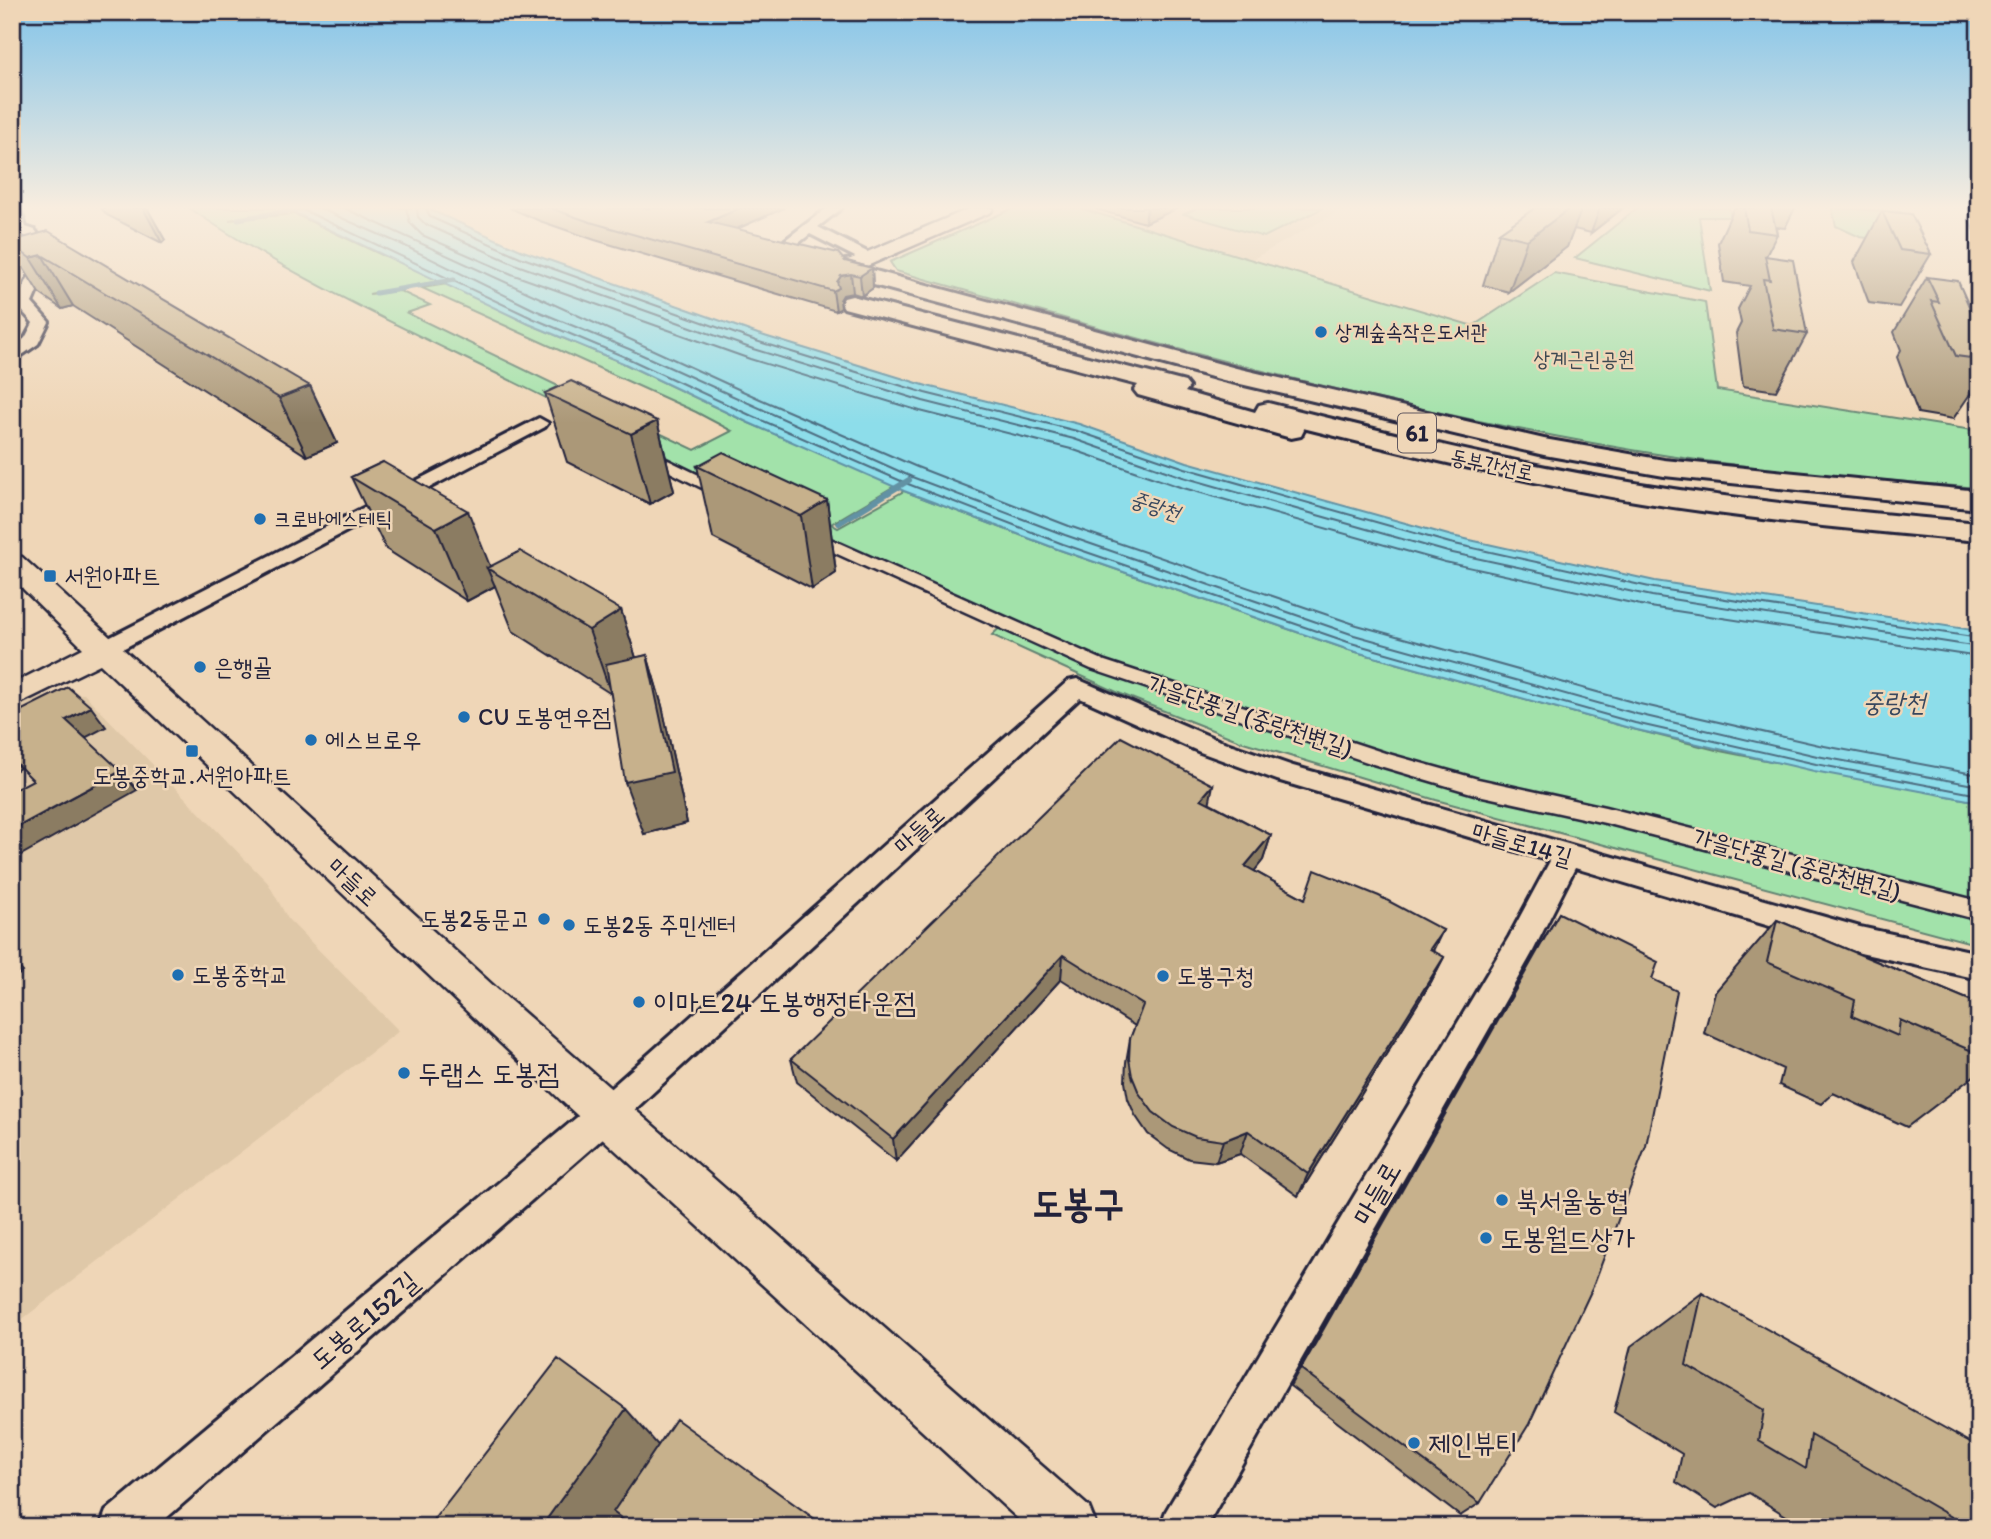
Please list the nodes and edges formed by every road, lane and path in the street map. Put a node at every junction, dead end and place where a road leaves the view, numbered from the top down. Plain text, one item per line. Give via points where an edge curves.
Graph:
1 (35, 280) edge
2 (881, 280) edge
3 (930, 324) junction
4 (12, 356) edge
5 (539, 423) dead end
6 (632, 448) edge
7 (1979, 500) edge
8 (742, 502) edge
9 (1979, 510) edge
10 (788, 524) edge
11 (1979, 532) edge
12 (1979, 551) edge
13 (12, 564) edge
14 (102, 651) junction
15 (1077, 687) joint
16 (12, 697) edge
17 (1566, 857) junction
18 (1979, 911) edge
19 (1979, 966) edge
20 (606, 1114) junction
21 (122, 1527) edge
22 (1069, 1527) edge
23 (1182, 1527) edge

1 - 4 street via 24,304 41,322 32,341
2 - 7 highway via 1232,375 1544,447 1664,468
3 - 9 highway, 동부간선로 / 61 via 860,297 1425,435 1639,473
3 - 11 highway, 동부간선로 / 61 via 1418,449 1533,474 1797,514
3 - 12 highway via 1037,359 1350,446 1514,483 1693,516
5 - 14 street
6 - 8 street
10 - 18 street, 가을단풍길 (중랑천변길) via 1098,665 1380,759
13 - 14 street, 마들로
14 - 16 street
14 - 20 street, 마들로
15 - 17 street, 마들로14길 via 1258,764
15 - 20 street, 마들로
17 - 19 street, 마들로14길 via 1860,940
17 - 23 street, 마들로 via 1520,946
20 - 21 street, 도봉로152길
20 - 22 street, 마들로

